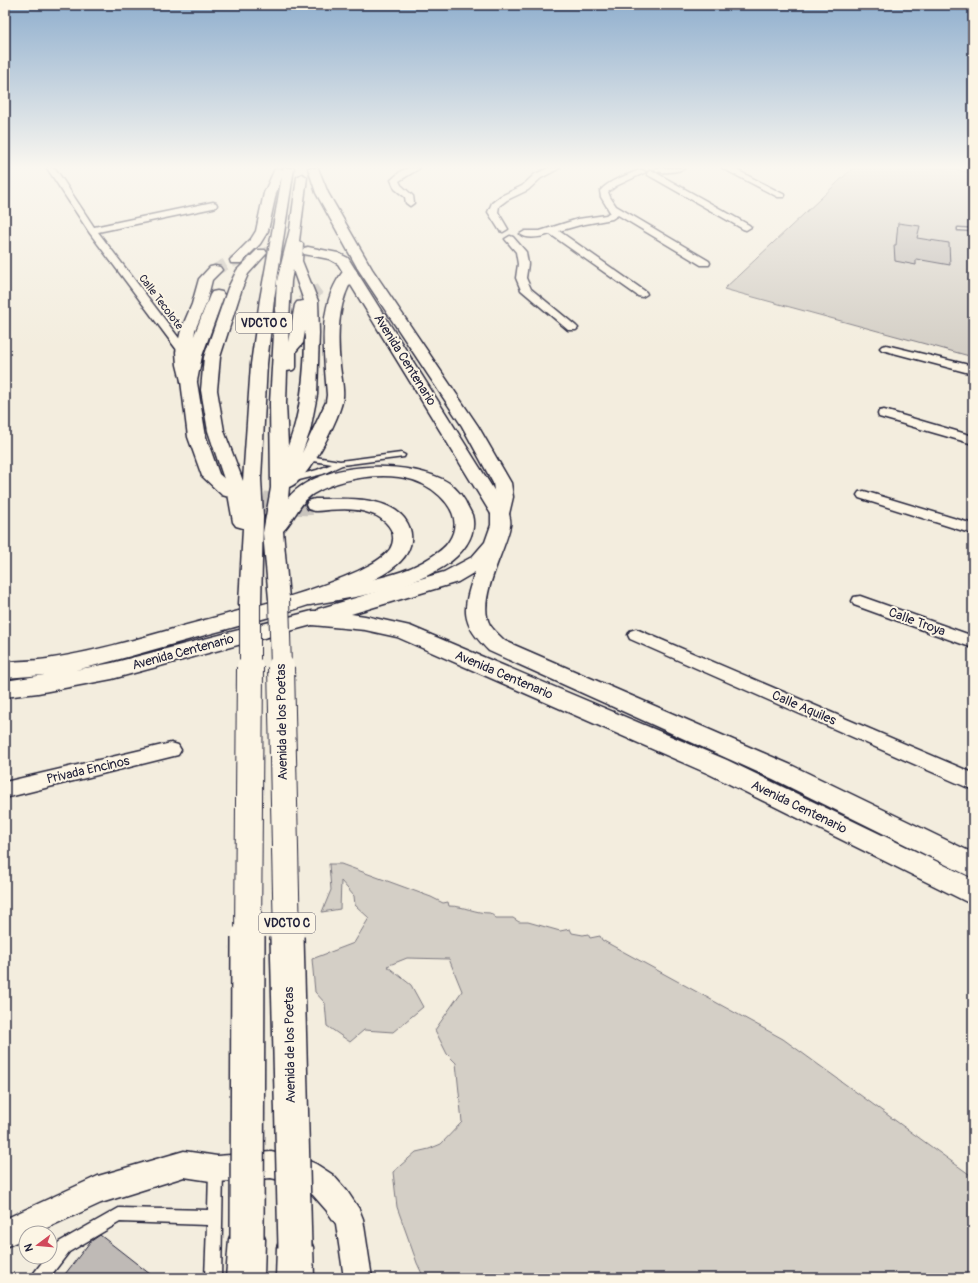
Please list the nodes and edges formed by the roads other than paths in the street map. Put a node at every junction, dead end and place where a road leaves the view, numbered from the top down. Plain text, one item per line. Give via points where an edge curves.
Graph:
1 (102, 228) edge
2 (263, 228) edge
3 (279, 228) edge
4 (301, 228) edge
5 (341, 228) edge
6 (512, 228) edge
7 (561, 228) edge
8 (646, 228) edge
9 (960, 229) dead end
10 (92, 230) joint
11 (515, 230) junction
12 (973, 230) edge
13 (552, 231) junction
14 (510, 239) junction
15 (300, 241) junction
16 (246, 257) tunnel mouth
17 (705, 263) dead end
18 (347, 266) junction
19 (219, 278) junction
20 (327, 285) tunnel mouth
21 (642, 294) dead end
22 (304, 303) tunnel mouth
23 (572, 328) dead end
24 (296, 342) junction
25 (886, 348) dead end
26 (184, 352) junction
27 (426, 361) junction
28 (317, 368) junction
29 (973, 370) edge
30 (298, 372) junction
31 (190, 381) junction
32 (426, 384) junction
33 (283, 398) junction
34 (331, 398) junction
35 (884, 414) dead end
36 (464, 417) junction
37 (304, 421) junction
38 (973, 440) edge
39 (311, 446) junction
40 (401, 454) dead end
41 (340, 463) junction
42 (284, 484) junction
43 (229, 491) tunnel mouth
44 (864, 495) dead end
45 (315, 505) tunnel mouth
46 (500, 514) junction
47 (973, 529) edge
48 (273, 533) junction
49 (494, 544) junction
50 (251, 561) junction
51 (860, 601) dead end
52 (311, 608) junction
53 (636, 635) dead end
54 (973, 642) edge
55 (5, 670) edge
56 (5, 688) edge
57 (582, 696) junction
58 (171, 750) dead end
59 (973, 782) edge
60 (5, 790) edge
61 (973, 866) edge
62 (973, 893) edge
63 (216, 1169) junction
64 (215, 1218) junction
65 (5, 1233) edge
66 (295, 1262) edge
67 (38, 1278) edge
68 (213, 1278) edge
69 (245, 1278) edge
70 (358, 1278) edge

1 - 10 street
2 - 19 main road via 256,241
3 - 50 main road, VDCTO C via 259,364 252,479
4 - 15 main road, VDCTO C
5 - 27 main road
6 - 11 street
7 - 13 street
8 - 17 street
9 - 12 lane
10 - 26 street, Calle Tecolote
11 - 13 street via 540,234
11 - 14 street via 520,238
11 - 14 street via 497,232 498,236
13 - 21 street
14 - 23 street via 521,252 521,278 526,290
15 - 18 main road via 333,256
15 - 28 main road via 325,315
15 - 33 main road, VDCTO C via 284,281
16 - 50 main road via 263,253 242,273 235,288 212,357 209,390 216,431 236,488
18 - 20 main road via 341,275
18 - 32 main road, Avenida Centenario
18 - 34 main road via 332,313
19 - 26 main road via 206,279 188,330
19 - 31 main road via 194,356
22 - 24 main road via 300,310
24 - 30 main road via 300,352
24 - 33 main road via 289,350
25 - 29 street
26 - 31 main road
27 - 32 main road
27 - 36 main road
28 - 30 main road
28 - 34 main road via 326,379
28 - 37 main road
28 - 39 main road via 318,405
30 - 37 main road via 296,413
31 - 43 main road via 198,437 211,476
32 - 36 main road via 449,409
32 - 46 main road, Avenida Centenario
33 - 42 main road, Avenida de los Poetas / VDCTO C via 283,451 279,456
34 - 39 main road via 334,402
35 - 38 street
36 - 46 main road via 502,483 504,497
37 - 42 main road
39 - 41 lane
39 - 42 main road
40 - 41 lane
41 - 42 lane
42 - 48 main road, Avenida de los Poetas / VDCTO C
44 - 47 street
45 - 52 main road, Avenida Centenario via 365,506 381,511 394,519 402,532 402,543 397,553 385,564
46 - 49 main road, Avenida Centenario via 501,525
48 - 52 main road via 294,502 303,492 316,484 340,476 374,471 397,472 430,480 445,488 460,507 464,529 449,553 412,573
48 - 66 main road, Avenida de los Poetas / VDCTO C, bridge via 279,599
49 - 52 main road via 479,561 451,577 374,601
49 - 57 main road, Avenida Centenario via 478,596 476,613 483,632 498,646
50 - 69 main road, VDCTO C, bridge
51 - 54 street, Calle Troya
52 - 55 main road, Avenida Centenario via 52,667
52 - 56 main road, Avenida Centenario via 112,671 38,685
52 - 57 main road, Avenida Centenario via 402,631
53 - 59 street, Calle Aquiles
57 - 61 main road, Avenida Centenario via 782,772
57 - 62 main road, Avenida Centenario via 718,767
58 - 60 street, Privada Encinos
63 - 64 lane
63 - 65 street via 184,1164 98,1190
63 - 70 street via 270,1166 307,1173 323,1185 349,1219
64 - 67 lane via 119,1215 64,1247
64 - 68 lane

